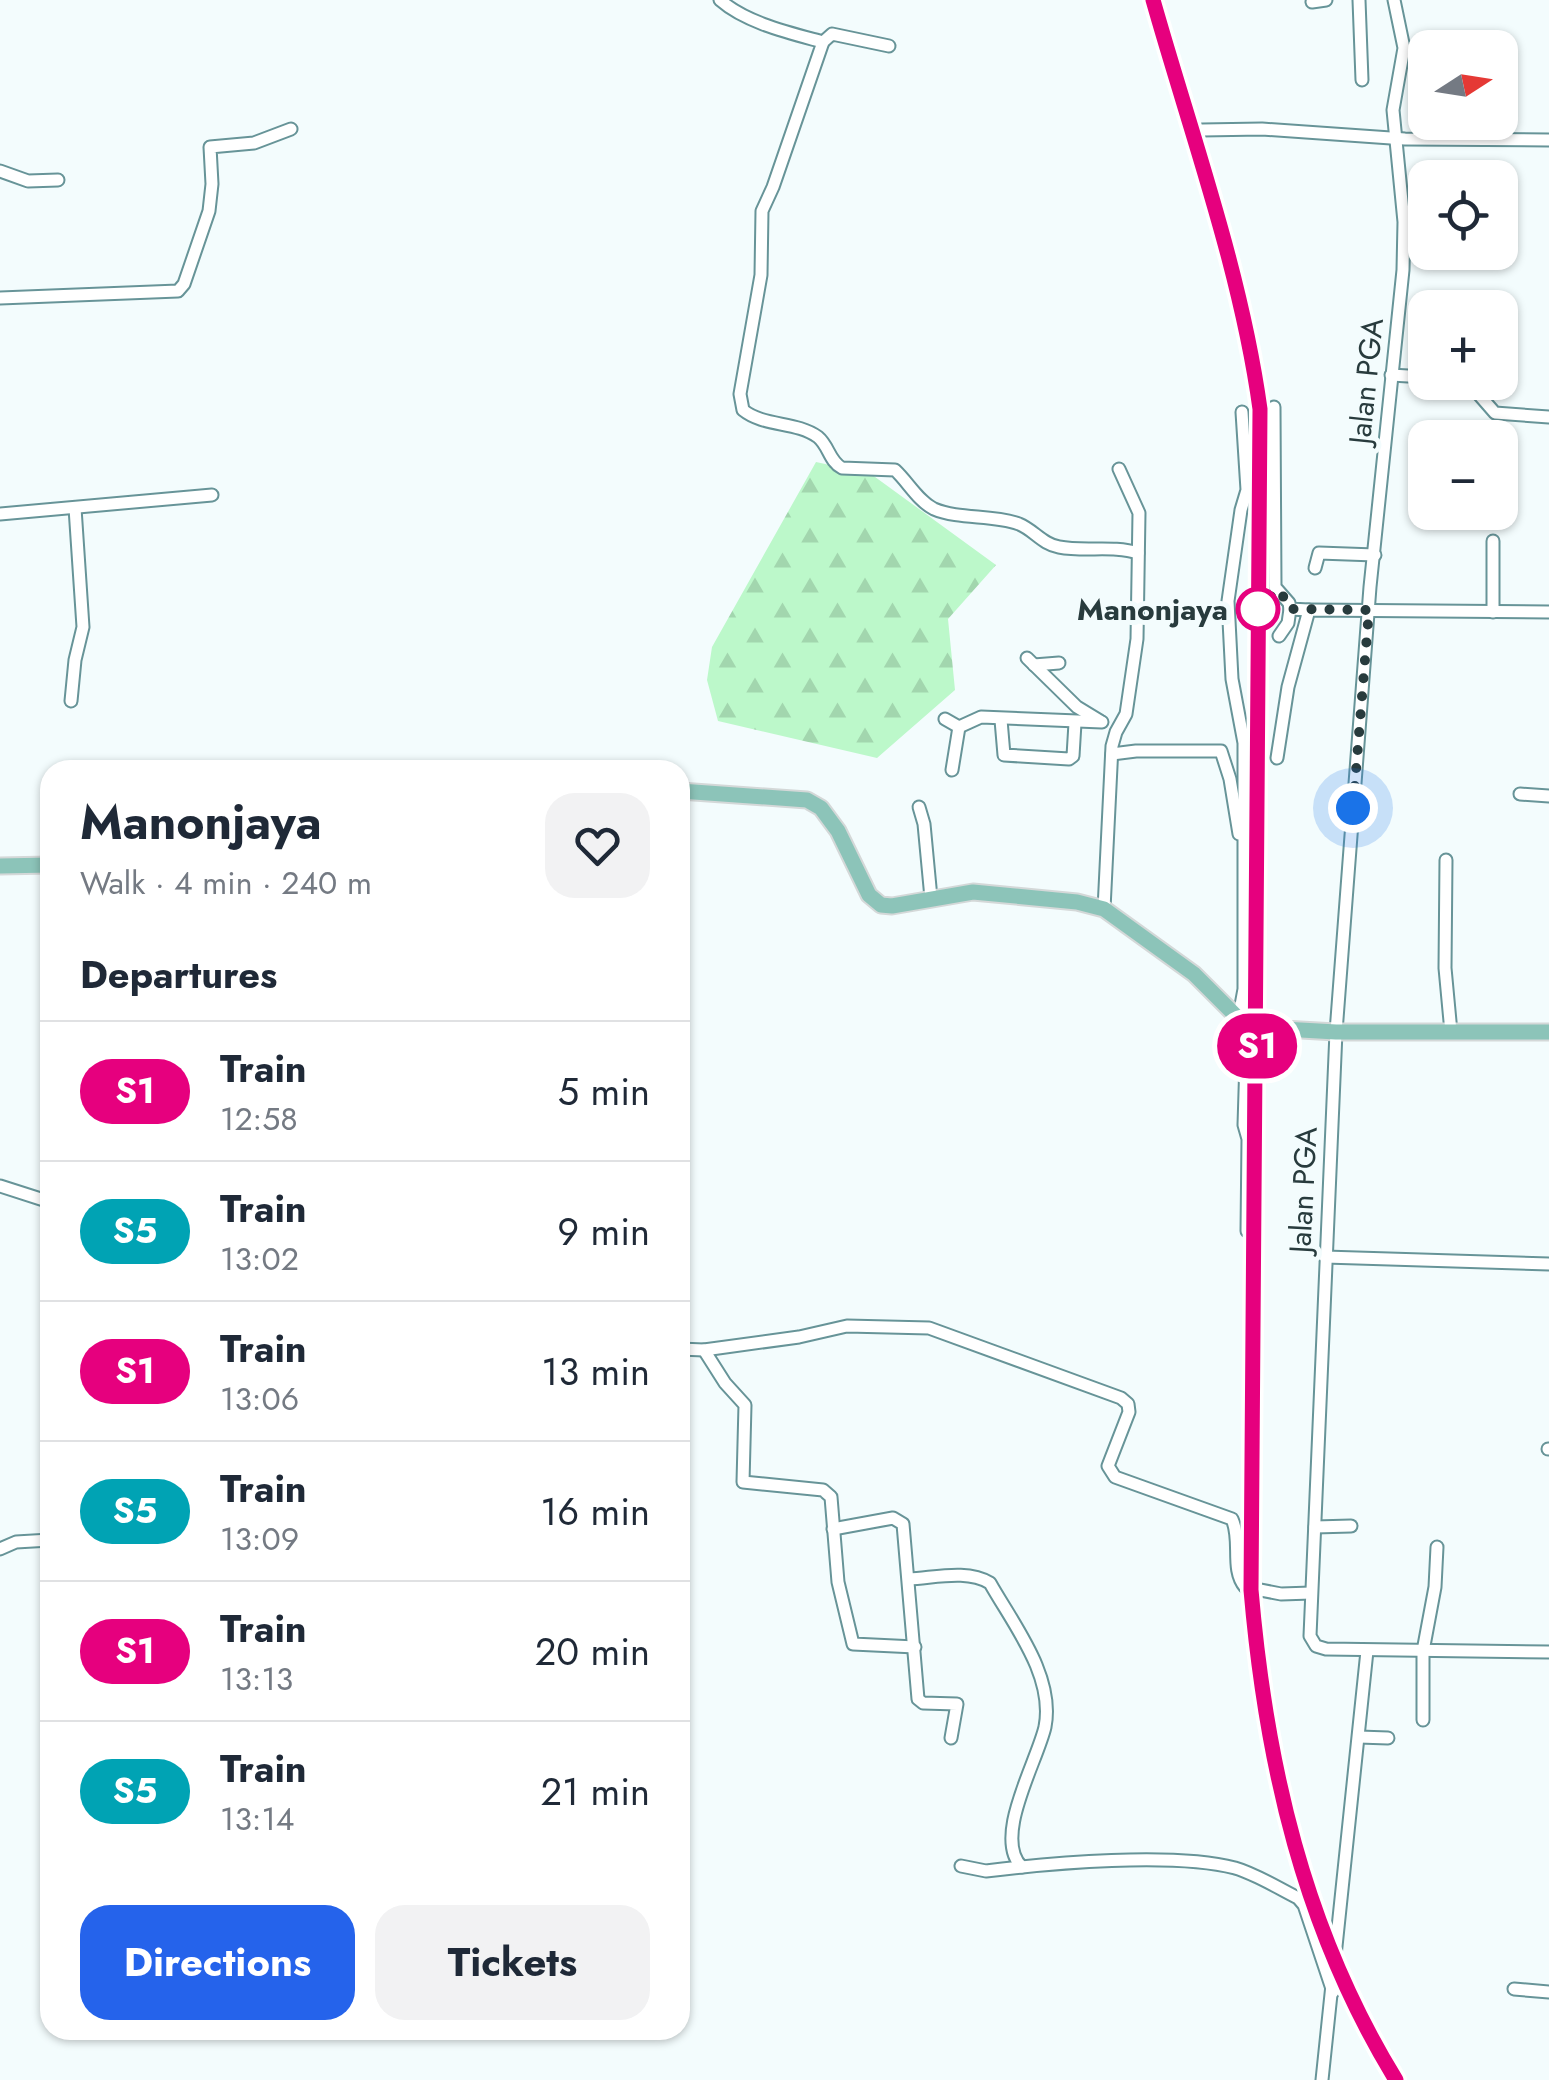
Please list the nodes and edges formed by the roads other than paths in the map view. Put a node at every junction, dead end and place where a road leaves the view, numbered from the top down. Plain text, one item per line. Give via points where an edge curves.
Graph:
1 (720, 0) edge
2 (1360, 0) edge
3 (1394, 0) edge
4 (823, 42) junction
5 (889, 46) dead end
6 (1362, 80) dead end
7 (291, 129) dead end
8 (1202, 130) dead end
9 (1549, 140) edge
10 (1396, 142) junction
11 (0, 170) edge
12 (58, 180) dead end
13 (0, 298) edge
14 (1392, 375) junction
15 (1408, 376) edge
16 (1484, 400) edge
17 (1274, 407) dead end
18 (1242, 412) dead end
19 (1549, 417) edge
20 (1120, 468) dead end
21 (212, 495) dead end
22 (75, 508) junction
23 (0, 514) edge
24 (1493, 541) dead end
25 (1138, 553) junction
26 (1375, 555) junction
27 (1315, 568) dead end
28 (1290, 609) junction
29 (1309, 610) junction
30 (1369, 610) junction
31 (1493, 612) junction
32 (1549, 612) edge
33 (1278, 636) dead end
34 (1058, 663) dead end
35 (72, 701) dead end
36 (945, 719) dead end
37 (1001, 720) junction
38 (1102, 722) junction
39 (1076, 723) junction
40 (959, 727) junction
41 (1116, 732) junction
42 (1112, 754) junction
43 (1277, 758) dead end
44 (952, 770) dead end
45 (690, 793) edge
46 (1520, 794) dead end
47 (1549, 796) edge
48 (919, 807) dead end
49 (1242, 842) junction
50 (1446, 860) dead end
51 (0, 866) edge
52 (40, 866) edge
53 (931, 898) junction
54 (1104, 909) junction
55 (1243, 1022) junction
56 (1336, 1032) junction
57 (1450, 1032) junction
58 (1549, 1032) edge
59 (0, 1186) edge
60 (40, 1199) edge
61 (1247, 1231) dead end
62 (1325, 1257) junction
63 (1549, 1264) edge
64 (690, 1349) edge
65 (704, 1350) junction
66 (1351, 1526) dead end
67 (1315, 1528) junction
68 (833, 1529) junction
69 (40, 1541) edge
70 (1437, 1548) dead end
71 (0, 1549) edge
72 (909, 1579) junction
73 (1312, 1593) junction
74 (915, 1647) junction
75 (1367, 1651) junction
76 (1423, 1652) junction
77 (1549, 1652) edge
78 (1423, 1720) dead end
79 (1359, 1737) junction
80 (952, 1738) dead end
81 (1388, 1738) dead end
82 (961, 1866) dead end
83 (1022, 1866) junction
84 (1514, 1989) dead end
85 (1333, 1992) junction
86 (1549, 1992) edge
87 (1322, 2080) edge

1 - 4 street
2 - 6 street
3 - 10 street, Jalan PGA via 1404,48 1393,110
4 - 5 street via 832,34
4 - 25 street via 762,210 743,410 817,437 842,468 896,470 936,510 997,517 1058,547
7 - 13 street via 254,143 210,147 207,224 178,292
8 - 10 street
9 - 10 street
10 - 14 street, Jalan PGA via 1404,238
11 - 12 street via 28,181
14 - 15 street
14 - 26 street, Jalan PGA
16 - 19 street via 1496,413
17 - 28 street via 1275,586
18 - 49 street via 1247,490 1228,601 1244,744
20 - 25 street via 1138,509
21 - 22 street
22 - 23 street
22 - 35 street via 82,627
24 - 31 street
25 - 41 street via 1135,666
26 - 27 street via 1319,553
26 - 30 street, Jalan PGA
28 - 29 street
28 - 33 street
29 - 30 street
29 - 43 street
30 - 31 street
30 - 56 street, Jalan PGA
31 - 32 street
34 - 38 street via 1030,662
36 - 40 street
37 - 39 street
37 - 39 street via 1004,755 1069,759
37 - 40 street via 982,717
38 - 39 street
38 - 41 street
40 - 44 street
41 - 42 street
42 - 49 street via 1221,752
42 - 54 street
45 - 53 main road via 807,800 830,818 864,888 881,904
46 - 47 street
48 - 53 street
49 - 55 street
50 - 57 street
51 - 52 main road
53 - 54 main road via 1012,894
54 - 55 main road via 1194,974
55 - 56 main road
55 - 61 street
56 - 57 main road
56 - 62 street, Jalan PGA
57 - 58 main road
59 - 60 street
62 - 63 street
62 - 67 street, Jalan PGA
64 - 65 street
65 - 68 street via 745,1405 743,1482 826,1492
65 - 73 street via 847,1326 929,1328 1121,1398 1128,1412 1108,1466 1115,1477 1232,1520 1245,1587
66 - 67 street
67 - 73 street, Jalan PGA
68 - 72 street via 900,1520
68 - 74 street via 853,1644
69 - 71 street
70 - 76 street
72 - 74 street
72 - 83 street via 972,1575 990,1583 1034,1660 1046,1722 1011,1838
73 - 75 street, Jalan PGA via 1310,1636 1316,1646
74 - 80 street via 919,1702 958,1704
75 - 76 street
75 - 79 street
76 - 77 street
76 - 78 street
79 - 81 street
79 - 85 street
82 - 83 street
83 - 85 street via 1156,1862 1238,1869 1298,1898
84 - 86 street
85 - 87 street

